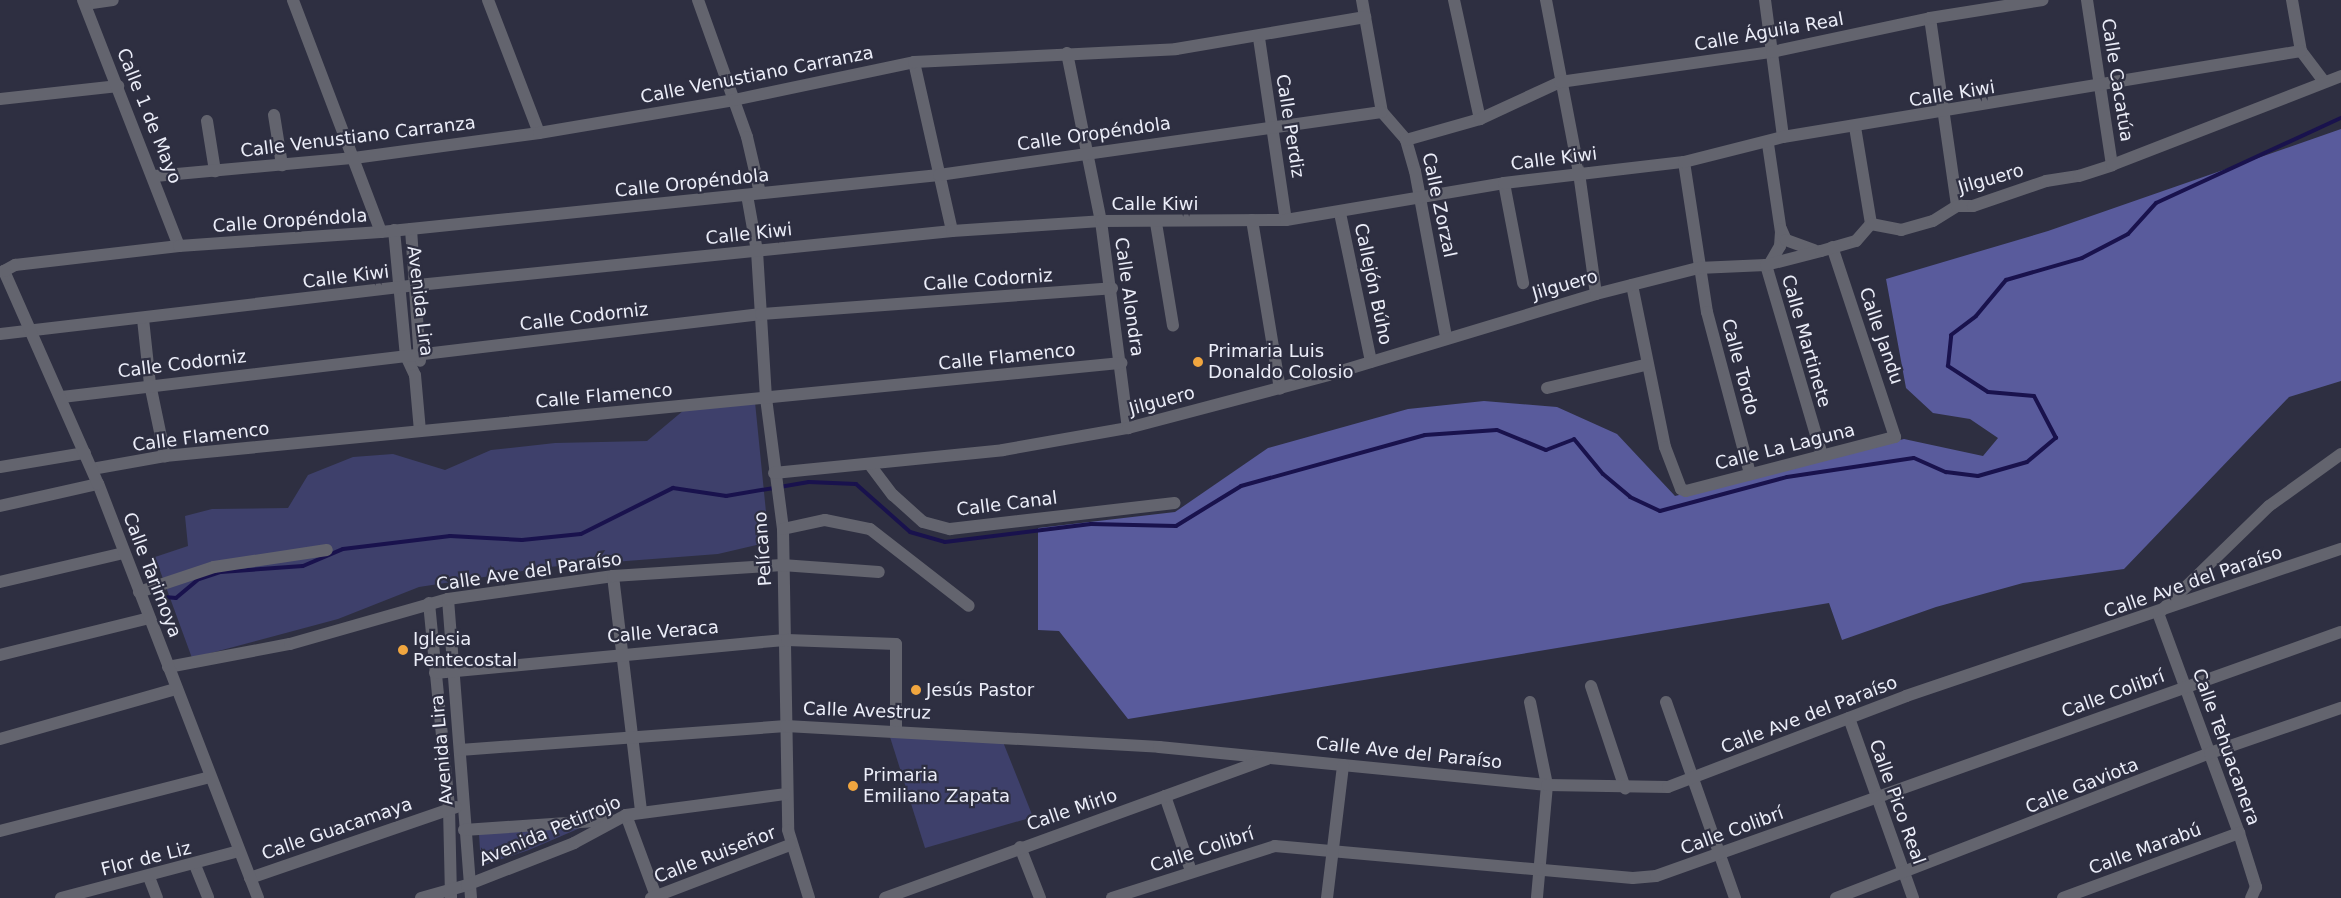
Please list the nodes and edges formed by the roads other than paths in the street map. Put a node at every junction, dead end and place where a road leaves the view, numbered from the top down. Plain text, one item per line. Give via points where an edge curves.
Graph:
1 (113, 0) edge
2 (293, 0) edge
3 (488, 0) edge
4 (698, 0) edge
5 (1362, 0) edge
6 (1454, 0) edge
7 (1546, 0) edge
8 (1764, 0) edge
9 (2043, 0) edge
10 (2087, 0) edge
11 (2292, 0) edge
12 (84, 2) edge
13 (1365, 18) junction
14 (1930, 18) junction
15 (1259, 38) junction
16 (2301, 51) junction
17 (1772, 52) junction
18 (1067, 53) junction
19 (914, 62) junction
20 (2341, 76) edge
21 (2324, 81) junction
22 (1560, 82) junction
23 (118, 86) junction
24 (2102, 86) junction
25 (0, 99) edge
26 (734, 100) junction
27 (1382, 112) junction
28 (1946, 113) junction
29 (274, 115) dead end
30 (1480, 119) junction
31 (207, 121) dead end
32 (1272, 126) junction
33 (1855, 127) junction
34 (539, 133) junction
35 (1784, 137) junction
36 (1406, 140) junction
37 (1768, 144) junction
38 (1087, 153) junction
39 (354, 158) junction
40 (1684, 162) junction
41 (282, 165) junction
42 (2112, 165) junction
43 (215, 171) junction
44 (1579, 173) junction
45 (939, 175) junction
46 (155, 176) junction
47 (1504, 183) junction
48 (753, 194) junction
49 (1422, 198) junction
50 (1957, 206) junction
51 (1340, 213) junction
52 (1252, 220) junction
53 (1286, 220) junction
54 (1101, 221) junction
55 (1156, 223) junction
56 (1871, 224) junction
57 (1780, 227) junction
58 (411, 229) junction
59 (388, 231) junction
60 (952, 232) junction
61 (179, 246) junction
62 (1827, 249) junction
63 (757, 251) junction
64 (1768, 264) junction
65 (3, 267) edge
66 (1698, 268) junction
67 (1523, 283) dead end
68 (1632, 284) junction
69 (418, 285) junction
70 (399, 288) junction
71 (1112, 288) junction
72 (1596, 294) junction
73 (761, 314) junction
74 (143, 319) junction
75 (1174, 326) dead end
76 (31, 328) junction
77 (0, 334) edge
78 (1446, 337) junction
79 (422, 354) junction
80 (406, 356) junction
81 (1372, 362) junction
82 (1120, 363) junction
83 (1645, 365) junction
84 (414, 375) junction
85 (150, 384) junction
86 (1280, 388) junction
87 (1547, 388) dead end
88 (62, 397) junction
89 (766, 398) junction
90 (1128, 428) junction
91 (420, 431) junction
92 (1895, 437) joint
93 (85, 452) junction
94 (2341, 454) edge
95 (1822, 455) junction
96 (165, 456) junction
97 (870, 465) junction
98 (0, 467) edge
99 (92, 470) junction
100 (774, 473) junction
101 (1750, 474) junction
102 (98, 484) junction
103 (1174, 503) dead end
104 (0, 506) edge
105 (783, 529) junction
106 (326, 550) dead end
107 (2341, 550) edge
108 (124, 552) junction
109 (782, 565) junction
110 (879, 572) dead end
111 (613, 576) junction
112 (0, 582) edge
113 (139, 592) junction
114 (448, 598) junction
115 (429, 603) junction
116 (969, 606) dead end
117 (2158, 613) junction
118 (149, 618) junction
119 (2341, 632) edge
120 (787, 640) junction
121 (619, 652) junction
122 (0, 655) edge
123 (168, 667) junction
124 (454, 671) junction
125 (435, 673) junction
126 (1591, 686) dead end
127 (2186, 687) junction
128 (176, 689) junction
129 (1530, 702) dead end
130 (1666, 702) dead end
131 (2341, 708) edge
132 (1849, 718) junction
133 (786, 726) junction
134 (896, 729) junction
135 (630, 736) junction
136 (0, 739) edge
137 (460, 750) junction
138 (2210, 753) junction
139 (1272, 758) junction
140 (1343, 764) junction
141 (210, 777) junction
142 (1692, 779) junction
143 (1547, 784) junction
144 (1625, 788) junction
145 (785, 794) junction
146 (1165, 796) junction
147 (1877, 797) junction
148 (465, 806) junction
149 (449, 808) junction
150 (641, 812) junction
151 (626, 815) junction
152 (611, 820) junction
153 (464, 830) junction
154 (0, 831) edge
155 (2239, 833) junction
156 (790, 845) junction
157 (1020, 847) junction
158 (1332, 848) junction
159 (239, 851) junction
160 (1718, 853) junction
161 (195, 865) junction
162 (1540, 867) junction
163 (1191, 871) junction
164 (1905, 875) junction
165 (149, 877) junction
166 (250, 878) junction
167 (467, 885) junction
168 (450, 894) edge
169 (2253, 896) edge
170 (654, 897) edge
171 (61, 898) edge
172 (157, 898) edge
173 (208, 898) edge
174 (258, 898) edge
175 (420, 898) edge
176 (471, 898) edge
177 (809, 898) edge
178 (885, 898) edge
179 (1040, 898) edge
180 (1112, 898) edge
181 (1327, 898) edge
182 (1537, 898) edge
183 (1736, 898) edge
184 (1836, 898) edge
185 (1913, 898) edge
186 (2063, 898) edge

1 - 12 street
2 - 39 street, Avenida Lira
3 - 34 street
4 - 26 street, Pelícano
5 - 13 street
6 - 30 street
7 - 22 street
8 - 17 street
9 - 14 street, Calle Águila Real
10 - 24 street, Calle Cacatúa
11 - 16 street
12 - 23 street, Calle 1 de Mayo
13 - 15 street, Calle Venustiano Carranza
13 - 27 street
14 - 17 street, Calle Águila Real
14 - 28 street
15 - 18 street, Calle Venustiano Carranza via 1176,49
15 - 32 street, Calle Perdiz
16 - 21 street
16 - 24 street, Calle Kiwi
17 - 22 street, Calle Águila Real
17 - 35 street
18 - 19 street, Calle Venustiano Carranza
18 - 38 street, Calle Alondra
19 - 26 street, Calle Venustiano Carranza
19 - 45 street
20 - 21 street, Jilguero
21 - 42 street, Jilguero via 2284,101
22 - 30 street, Calle Águila Real
22 - 44 street
23 - 25 street
23 - 46 street, Calle 1 de Mayo
24 - 28 street, Calle Kiwi
24 - 42 street, Calle Cacatúa
26 - 34 street, Calle Venustiano Carranza
26 - 48 street, Pelícano
27 - 32 street, Calle Oropéndola
27 - 36 street, Calle Zorzal
28 - 33 street, Calle Kiwi
28 - 50 street
29 - 41 street
30 - 36 street, Calle Águila Real
31 - 43 street
32 - 38 street, Calle Oropéndola
32 - 53 street, Calle Perdiz
33 - 35 street, Calle Kiwi
33 - 56 street
34 - 39 street, Calle Venustiano Carranza
35 - 37 street, Calle Kiwi
36 - 49 street, Calle Zorzal
37 - 40 street, Calle Kiwi
37 - 57 street, Calle Martinete
38 - 45 street, Calle Oropéndola
38 - 54 street, Calle Alondra
39 - 41 street, Calle Venustiano Carranza
39 - 59 street, Avenida Lira
40 - 44 street, Calle Kiwi
40 - 66 street, Calle Tordo
41 - 43 street, Calle Venustiano Carranza
42 - 50 street, Jilguero via 2079,176 2046,181 1973,206
43 - 46 street, Calle Venustiano Carranza
44 - 47 street, Calle Kiwi
44 - 72 street
45 - 48 street, Calle Oropéndola
45 - 60 street
46 - 61 street, Calle 1 de Mayo
47 - 49 street, Calle Kiwi
47 - 67 street
48 - 58 street, Calle Oropéndola
48 - 63 street, Pelícano
49 - 51 street, Calle Kiwi
49 - 78 street, Calle Zorzal
50 - 56 street, Jilguero via 1933,221 1901,230
51 - 53 street, Calle Kiwi
51 - 81 street, Callejón Búho
52 - 53 street, Calle Kiwi
52 - 55 street, Calle Kiwi
52 - 86 street
54 - 55 street, Calle Kiwi
54 - 60 street, Calle Kiwi
54 - 71 street, Calle Alondra
55 - 75 street
56 - 62 street, Jilguero via 1856,241
57 - 62 street via 1786,240 1803,250
57 - 64 street, Calle Martinete via 1780,246
58 - 59 street, Calle Oropéndola
58 - 69 street, Avenida Lira
59 - 61 street, Calle Oropéndola
59 - 70 street, Avenida Lira
60 - 63 street, Calle Kiwi
61 - 65 street, Calle Oropéndola
62 - 64 street, Jilguero
62 - 92 street, Calle Jandu
63 - 69 street, Calle Kiwi
63 - 73 street, Pelícano
64 - 66 street, Jilguero
64 - 95 street, Calle Martinete
65 - 76 street, Calle Tarimoya
66 - 68 street, Jilguero
66 - 101 street, Calle Tordo
68 - 72 street, Jilguero
68 - 83 street
69 - 70 street, Calle Kiwi
69 - 79 street, Avenida Lira
70 - 74 street, Calle Kiwi
70 - 80 street, Avenida Lira
71 - 73 street, Calle Codorniz
71 - 82 street, Calle Alondra
72 - 78 street, Jilguero
73 - 79 street, Calle Codorniz
73 - 89 street, Pelícano
74 - 76 street, Calle Kiwi
74 - 85 street
76 - 77 street, Calle Kiwi
76 - 88 street, Calle Tarimoya
78 - 81 street, Jilguero
79 - 80 street, Calle Codorniz
79 - 84 street, Avenida Lira
80 - 84 street, Avenida Lira
80 - 85 street, Calle Codorniz
81 - 86 street, Jilguero
82 - 89 street, Calle Flamenco
82 - 90 street, Calle Alondra
83 - 87 street
83 - 101 street, Calle La Laguna via 1665,447 1684,491
84 - 91 street, Avenida Lira
85 - 88 street, Calle Codorniz
85 - 96 street
86 - 90 street, Jilguero
88 - 93 street, Calle Tarimoya
89 - 91 street, Calle Flamenco
89 - 100 street, Pelícano
90 - 97 street, Jilguero via 1074,441
91 - 96 street, Calle Flamenco
92 - 95 street, Calle La Laguna
93 - 98 street
93 - 99 street, Calle Tarimoya
94 - 117 street via 2269,506
95 - 101 street, Calle La Laguna
96 - 99 street, Calle Flamenco
97 - 100 street, Jilguero
97 - 103 street, Calle Canal via 892,495 923,522 950,529
99 - 102 street, Calle Tarimoya
100 - 105 street, Pelícano
102 - 104 street
102 - 108 street, Calle Tarimoya
105 - 109 street, Pelícano
105 - 116 street via 825,520 870,529
106 - 113 street via 214,567
107 - 117 street, Calle Ave del Paraíso
108 - 112 street
108 - 113 street, Calle Tarimoya
109 - 110 street, Calle Ave del Paraíso
109 - 111 street, Calle Ave del Paraíso
109 - 120 street, Pelícano
111 - 114 street, Calle Ave del Paraíso
111 - 121 street
113 - 118 street, Calle Tarimoya
114 - 115 street, Calle Ave del Paraíso
114 - 124 street, Avenida Lira
115 - 123 street, Calle Ave del Paraíso via 290,644
115 - 125 street, Avenida Lira
117 - 127 street, Calle Tehuacanera
117 - 132 street, Calle Ave del Paraíso
118 - 122 street
118 - 123 street, Calle Tarimoya
119 - 127 street, Calle Colibrí
120 - 121 street, Calle Veraca
120 - 133 street, Pelícano
120 - 134 street, Calle Veraca via 896,644
121 - 124 street, Calle Veraca
121 - 135 street
123 - 128 street, Calle Tarimoya
124 - 125 street, Calle Veraca
124 - 137 street, Avenida Lira
125 - 149 street, Avenida Lira
126 - 144 street
127 - 138 street, Calle Tehuacanera
127 - 147 street, Calle Colibrí
128 - 136 street
128 - 141 street, Calle Tarimoya
129 - 143 street
130 - 142 street
131 - 138 street, Calle Gaviota
132 - 142 street, Calle Ave del Paraíso
132 - 147 street, Calle Pico Real
133 - 134 street, Calle Avestruz
133 - 135 street, Calle Avestruz
133 - 145 street, Pelícano
134 - 139 street, Calle Avestruz
135 - 137 street, Calle Avestruz
135 - 150 street
137 - 148 street, Avenida Lira
138 - 155 street, Calle Tehuacanera
138 - 164 street, Calle Gaviota
139 - 140 street, Calle Ave del Paraíso
139 - 146 street, Calle Mirlo
140 - 143 street, Calle Ave del Paraíso
140 - 158 street
141 - 154 street
141 - 159 street, Calle Tarimoya
142 - 144 street, Calle Ave del Paraíso via 1668,788
142 - 160 street
143 - 144 street, Calle Ave del Paraíso
143 - 162 street
145 - 150 street, Avenida Petirrojo
145 - 156 street, Pelícano
146 - 157 street, Calle Mirlo
146 - 163 street
147 - 160 street, Calle Colibrí
147 - 164 street, Calle Pico Real
148 - 149 street, Calle Guacamaya
148 - 153 street, Avenida Lira
149 - 166 street, Calle Guacamaya
149 - 168 street, Avenida Lira
150 - 151 street, Avenida Petirrojo
151 - 152 street, Avenida Petirrojo
151 - 170 street
152 - 153 street
152 - 167 street, Avenida Petirrojo via 574,843
153 - 167 street, Avenida Lira
155 - 169 street, Calle Tehuacanera
155 - 186 street, Calle Marabú
156 - 170 street, Calle Ruiseñor
156 - 177 street, Pelícano
157 - 178 street, Calle Mirlo
157 - 179 street
158 - 162 street, Calle Colibrí
158 - 163 street, Calle Colibrí via 1275,846
158 - 181 street
159 - 161 street, Flor de Liz
159 - 166 street, Calle Tarimoya
160 - 162 street, Calle Colibrí via 1671,871 1633,878
160 - 183 street
161 - 165 street, Flor de Liz
161 - 173 street
162 - 182 street
163 - 180 street, Calle Colibrí
164 - 184 street, Calle Gaviota
164 - 185 street, Calle Pico Real
165 - 171 street, Flor de Liz
165 - 172 street
166 - 174 street, Calle Tarimoya
167 - 168 street, Avenida Petirrojo
167 - 176 street, Avenida Lira
168 - 175 street, Avenida Petirrojo

